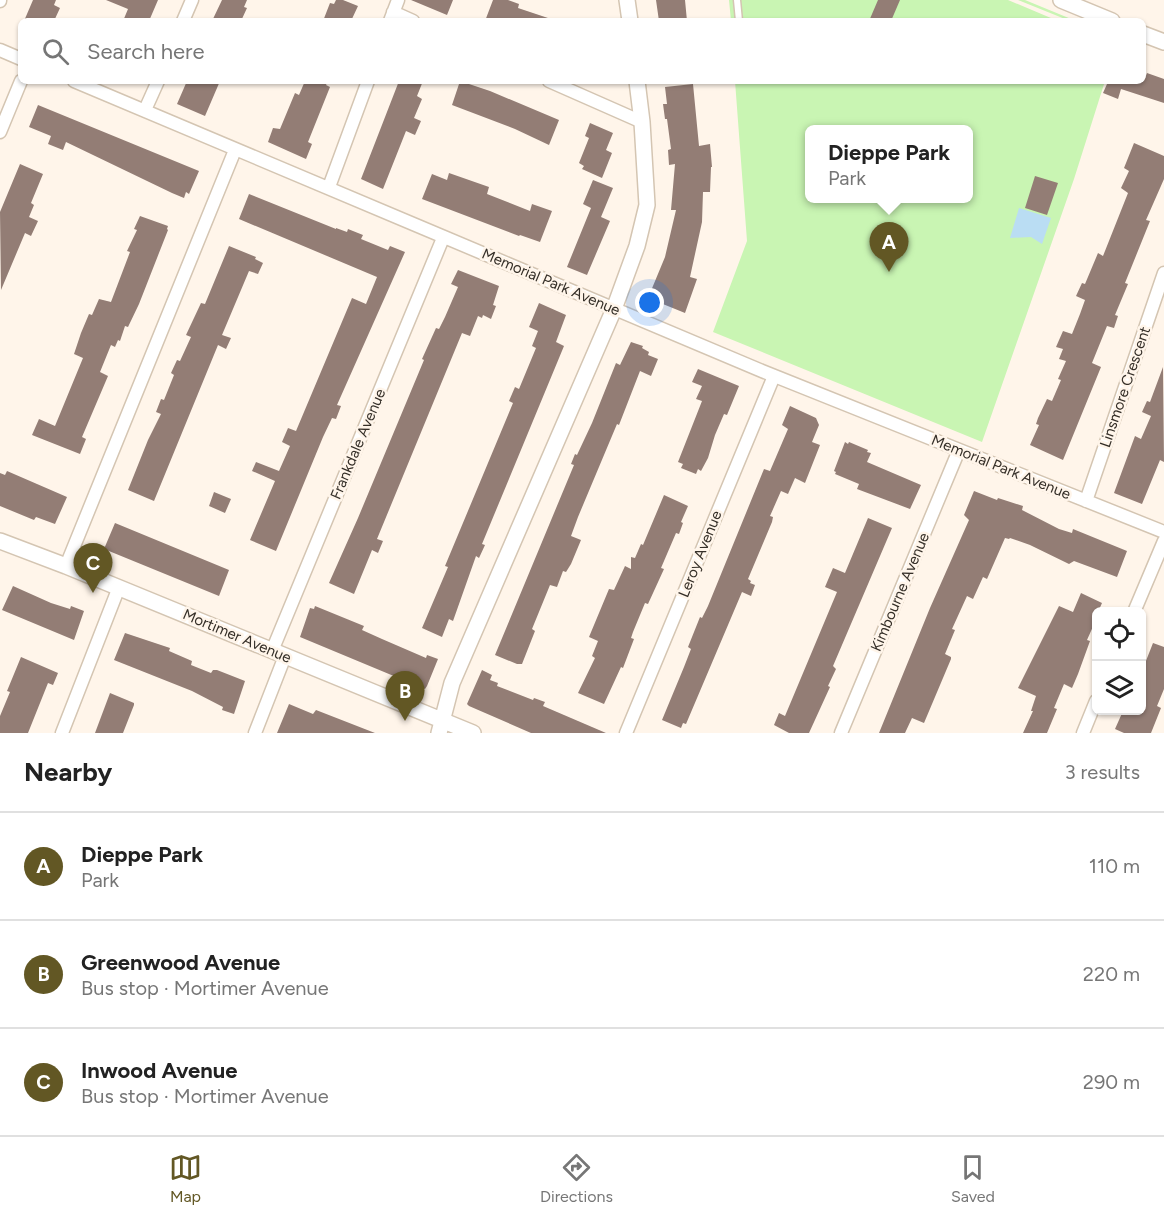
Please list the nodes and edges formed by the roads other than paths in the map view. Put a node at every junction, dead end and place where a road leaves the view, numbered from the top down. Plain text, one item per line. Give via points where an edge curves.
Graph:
1 (192, 0) edge
2 (398, 0) edge
3 (627, 0) edge
4 (737, 0) edge
5 (1061, 0) edge
6 (392, 17) edge
7 (184, 18) edge
8 (630, 18) edge
9 (739, 18) edge
10 (1105, 18) edge
11 (1146, 35) edge
12 (1164, 42) edge
13 (0, 50) edge
14 (18, 58) edge
15 (20, 84) edge
16 (81, 84) edge
17 (157, 84) edge
18 (367, 84) edge
19 (556, 84) edge
20 (637, 84) edge
21 (145, 110) junction
22 (642, 122) junction
23 (0, 132) edge
24 (236, 150) junction
25 (329, 187) junction
26 (444, 238) junction
27 (1164, 273) edge
28 (614, 309) junction
29 (774, 376) junction
30 (959, 450) junction
31 (1086, 501) junction
32 (1164, 532) edge
33 (0, 541) edge
34 (1164, 541) edge
35 (66, 566) junction
36 (119, 587) junction
37 (1136, 607) edge
38 (279, 654) junction
39 (1092, 711) edge
40 (441, 727) edge
41 (62, 733) edge
42 (255, 733) edge
43 (473, 733) edge
44 (626, 733) edge
45 (841, 733) edge
46 (1083, 733) edge

1 - 7 street
2 - 6 street
3 - 8 street
4 - 9 lane
5 - 10 street
11 - 12 street
13 - 14 street
15 - 23 street
16 - 21 street, Memorial Park Avenue
17 - 21 street
18 - 25 street
19 - 22 street
20 - 22 street
21 - 24 street, Memorial Park Avenue
22 - 28 street via 647,205
24 - 25 street, Memorial Park Avenue
24 - 35 street
25 - 26 street, Memorial Park Avenue
26 - 28 street, Memorial Park Avenue
26 - 38 street, Frankdale Avenue
27 - 31 street, Linsmore Crescent
28 - 29 street, Memorial Park Avenue
28 - 40 street via 452,683
29 - 30 street, Memorial Park Avenue
29 - 44 street, Leroy Avenue
30 - 31 street, Memorial Park Avenue
30 - 45 street, Kimbourne Avenue
31 - 32 street, Memorial Park Avenue
33 - 35 street, Mortimer Avenue
34 - 37 street
35 - 36 street, Mortimer Avenue
36 - 38 street, Mortimer Avenue
36 - 41 street
38 - 40 street, Mortimer Avenue
38 - 42 street, Frankdale Avenue
39 - 46 street
40 - 43 street, Mortimer Avenue

